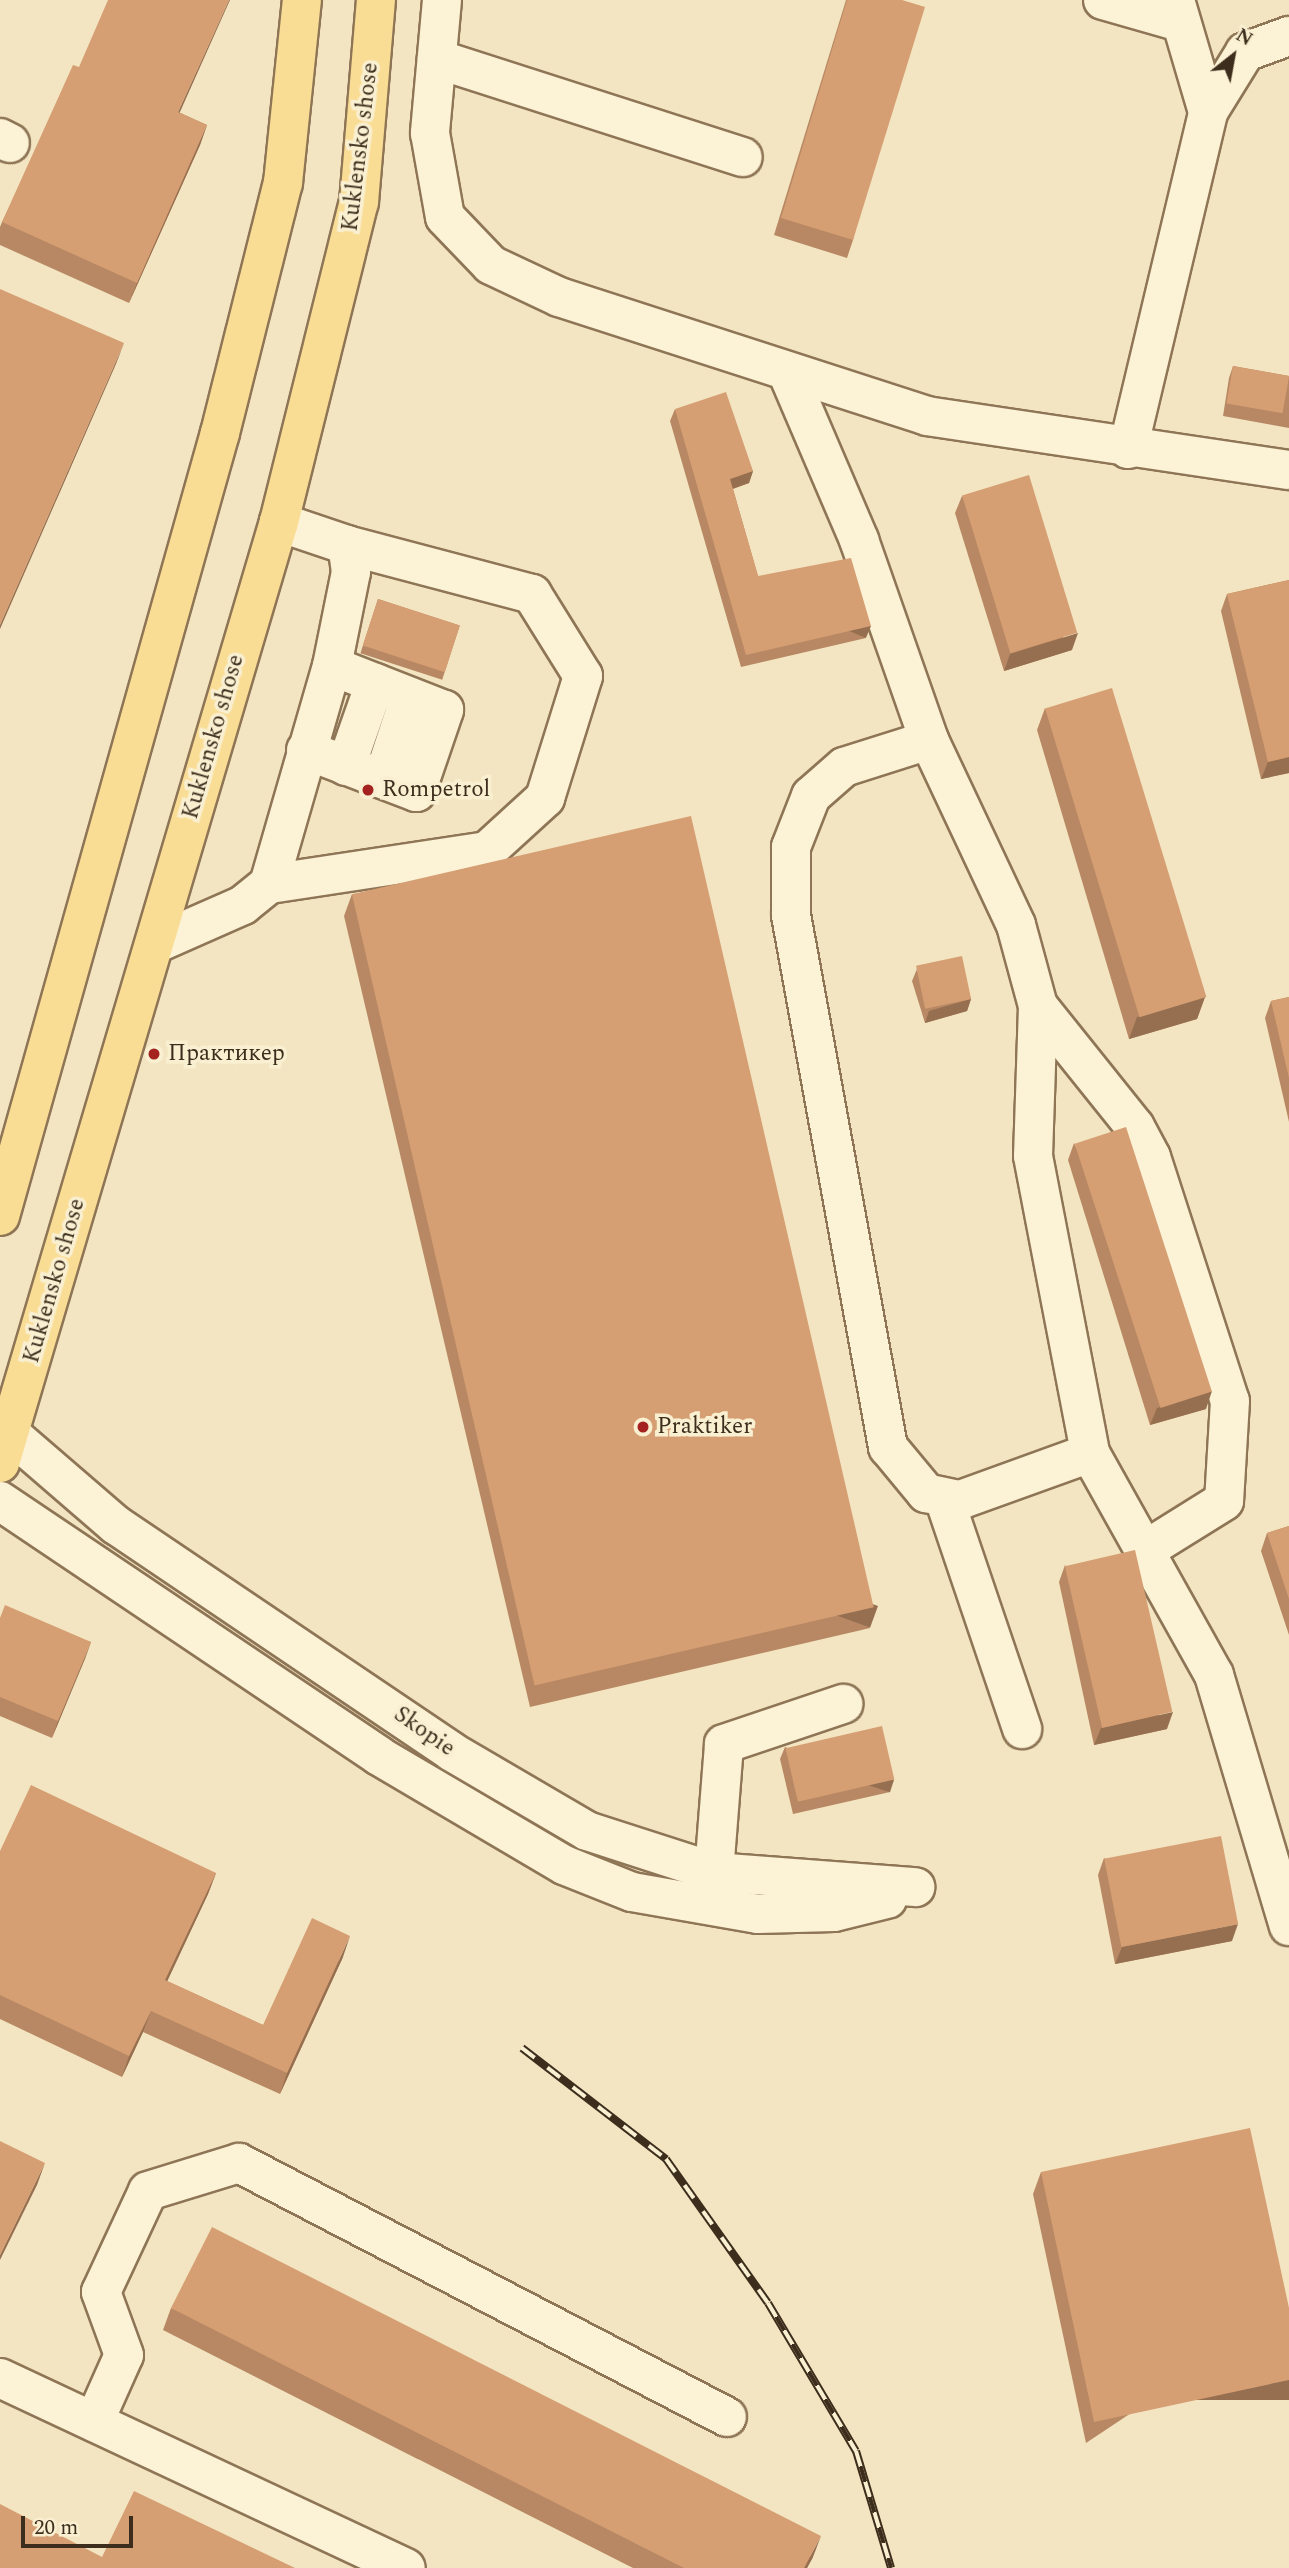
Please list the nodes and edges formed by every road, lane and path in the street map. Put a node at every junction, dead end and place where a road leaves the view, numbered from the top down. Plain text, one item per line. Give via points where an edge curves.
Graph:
1 (302, 0) edge
2 (376, 0) edge
3 (442, 0) edge
4 (1103, 0) edge
5 (1178, 11) edge
6 (1289, 36) edge
7 (437, 59) junction
8 (1208, 112) junction
9 (743, 157) dead end
10 (788, 374) junction
11 (1128, 449) junction
12 (1289, 470) edge
13 (279, 522) junction
14 (346, 545) junction
15 (332, 666) junction
16 (375, 683) junction
17 (929, 740) junction
18 (306, 750) junction
19 (346, 766) junction
20 (269, 884) junction
21 (157, 943) junction
22 (1038, 1006) junction
23 (0, 1216) edge
24 (4, 1440) edge
25 (1090, 1453) junction
26 (944, 1498) junction
27 (0, 1501) edge
28 (1147, 1549) junction
29 (842, 1704) dead end
30 (408, 1720) junction
31 (1021, 1729) dead end
32 (379, 1756) junction
33 (915, 1888) dead end
34 (708, 1889) junction
35 (1289, 1926) edge
36 (0, 2378) edge
37 (727, 2417) dead end
38 (94, 2422) junction
39 (406, 2568) edge

1 - 23 main road via 273,222 220,433
2 - 13 main road, Kuklensko shose via 359,201
3 - 7 street
4 - 5 street
5 - 8 street
6 - 8 street via 1245,52
7 - 9 street
7 - 10 street via 430,133 444,217 491,265 559,297
8 - 11 street
10 - 11 street via 928,415
10 - 17 street via 859,540
11 - 12 street
13 - 14 street
13 - 21 main road, Kuklensko shose
14 - 15 street via 351,572
14 - 20 street via 532,594 583,676 545,798 487,850
15 - 16 street
15 - 18 street
16 - 19 street
16 - 19 street via 411,697 383,779
17 - 22 street via 1016,925
17 - 26 street via 844,767 811,796 791,847 791,915 888,1447 909,1480
18 - 19 street
18 - 20 street
20 - 21 street via 243,905
21 - 24 main road, Kuklensko shose
22 - 25 street via 1033,1156
22 - 28 street via 1135,1127 1151,1157 1230,1401 1224,1501
24 - 30 street, Skopie via 116,1525
25 - 26 street via 960,1500
25 - 28 street
26 - 31 street
27 - 32 street
28 - 35 street via 1214,1675
29 - 34 street via 724,1744
30 - 32 street
30 - 34 street, Skopie via 587,1831
32 - 34 street via 564,1865 632,1892
33 - 34 street, Skopie
36 - 38 street
37 - 38 street via 239,2163 149,2191 101,2292 124,2355
38 - 39 street

